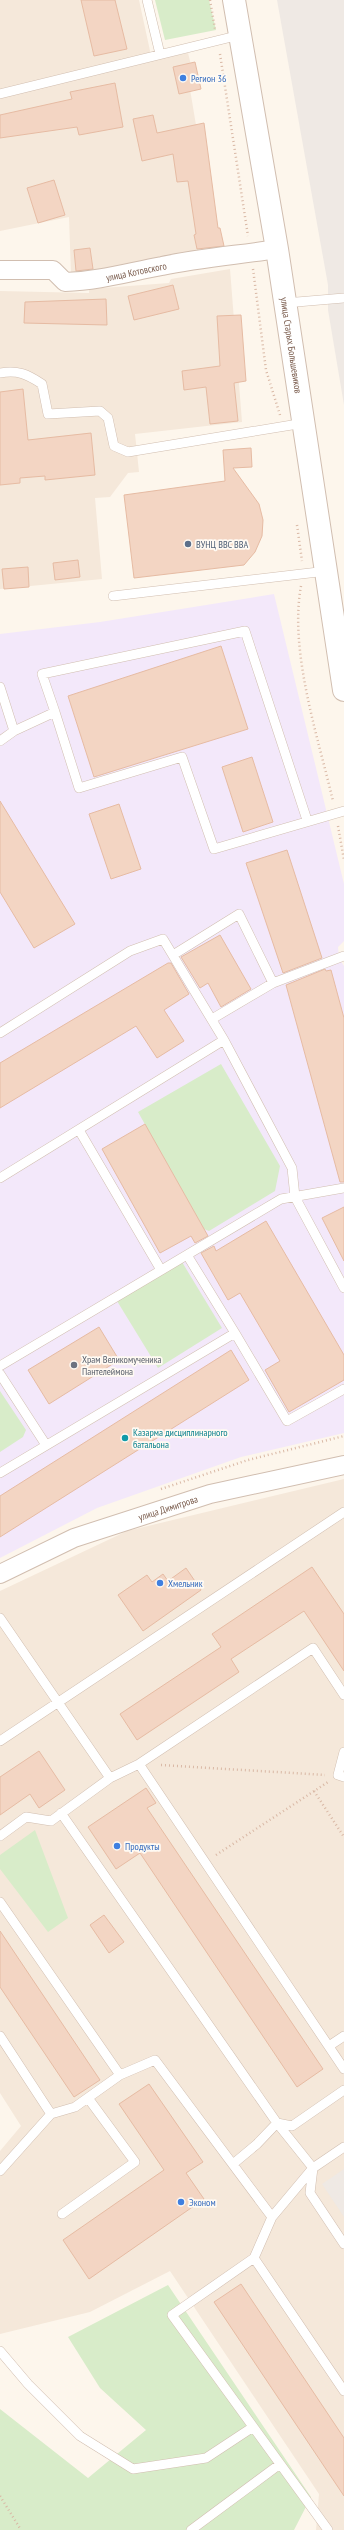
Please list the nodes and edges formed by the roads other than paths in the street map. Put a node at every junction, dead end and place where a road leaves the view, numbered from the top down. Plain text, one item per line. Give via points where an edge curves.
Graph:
1 (147, 0) edge
2 (234, 0) edge
3 (240, 35) junction
4 (160, 54) junction
5 (0, 94) edge
6 (277, 250) junction
7 (0, 270) edge
8 (344, 298) edge
9 (285, 303) junction
10 (0, 373) edge
11 (304, 423) junction
12 (327, 571) junction
13 (113, 596) dead end
14 (0, 687) edge
15 (344, 690) edge
16 (56, 712) junction
17 (14, 731) junction
18 (0, 741) edge
19 (344, 811) edge
20 (307, 820) junction
21 (173, 955) junction
22 (344, 956) edge
23 (273, 983) junction
24 (212, 1019) junction
25 (0, 1033) edge
26 (224, 1040) junction
27 (79, 1130) junction
28 (0, 1178) edge
29 (344, 1188) edge
30 (295, 1197) junction
31 (187, 1254) junction
32 (161, 1270) junction
33 (344, 1288) edge
34 (235, 1333) junction
35 (0, 1366) edge
36 (0, 1374) edge
37 (344, 1389) edge
38 (46, 1445) junction
39 (344, 1467) edge
40 (0, 1473) edge
41 (344, 1512) edge
42 (0, 1574) edge
43 (0, 1618) edge
44 (344, 1695) edge
45 (57, 1701) junction
46 (0, 1741) edge
47 (344, 1752) edge
48 (140, 1764) junction
49 (341, 1776) edge
50 (110, 1778) junction
51 (61, 1813) junction
52 (0, 1836) edge
53 (0, 1902) edge
54 (0, 2036) edge
55 (344, 2036) edge
56 (329, 2046) junction
57 (344, 2069) edge
58 (120, 2075) junction
59 (344, 2090) edge
60 (88, 2098) junction
61 (51, 2114) junction
62 (277, 2122) junction
63 (344, 2147) edge
64 (233, 2164) junction
65 (313, 2168) junction
66 (0, 2171) edge
67 (62, 2214) dead end
68 (272, 2217) junction
69 (344, 2244) edge
70 (254, 2258) junction
71 (0, 2351) edge
72 (344, 2391) edge
73 (253, 2427) junction
74 (280, 2464) junction
75 (191, 2530) edge
76 (328, 2530) edge

1 - 4 lane
2 - 3 street, улица Старых Большевиков
3 - 4 lane
3 - 6 street, улица Старых Большевиков
4 - 5 lane
6 - 7 street, улица Котовского via 161,266 121,276 84,281 65,282 53,270
6 - 9 street, улица Старых Большевиков
8 - 9 lane
9 - 11 street, улица Старых Большевиков
10 - 11 lane via 13,371 27,374 42,384 48,414 100,411 108,418 114,446 128,452
11 - 12 street, улица Старых Большевиков
12 - 13 lane
12 - 15 street, улица Старых Большевиков
14 - 17 lane
16 - 17 lane
16 - 20 lane via 79,788 182,757 214,849
16 - 20 lane via 42,674 245,631
17 - 18 lane
19 - 20 lane
21 - 23 lane via 238,914
21 - 24 lane
21 - 25 lane via 163,939 130,951
22 - 23 lane
23 - 24 lane
24 - 26 lane
26 - 27 lane
26 - 30 lane via 292,1168
27 - 28 lane
27 - 32 lane
29 - 30 lane
30 - 31 lane via 281,1199
30 - 33 lane
31 - 32 lane
31 - 34 lane
32 - 35 lane
34 - 37 lane via 286,1421
34 - 38 lane
36 - 38 lane
38 - 40 lane
39 - 42 street, улица Димитрова via 210,1494 74,1538
41 - 45 lane
43 - 45 lane
44 - 48 lane via 313,1648
45 - 46 lane
45 - 50 lane
47 - 49 lane
48 - 50 lane
48 - 56 lane
50 - 51 lane
51 - 52 lane via 50,1820 26,1817
51 - 62 lane
53 - 58 lane
54 - 61 lane
55 - 56 lane
56 - 57 lane
58 - 60 lane
58 - 64 lane via 155,2060
59 - 62 lane via 292,2126
60 - 61 lane via 75,2107
60 - 67 lane via 135,2162
61 - 66 lane
62 - 64 lane via 258,2144
62 - 65 lane
63 - 65 lane
64 - 68 lane
65 - 68 lane
65 - 69 lane via 310,2193
68 - 70 lane
70 - 72 lane
70 - 73 lane via 172,2315
71 - 73 lane via 28,2384 80,2436 133,2468 206,2458
73 - 74 lane
74 - 75 lane
74 - 76 lane

